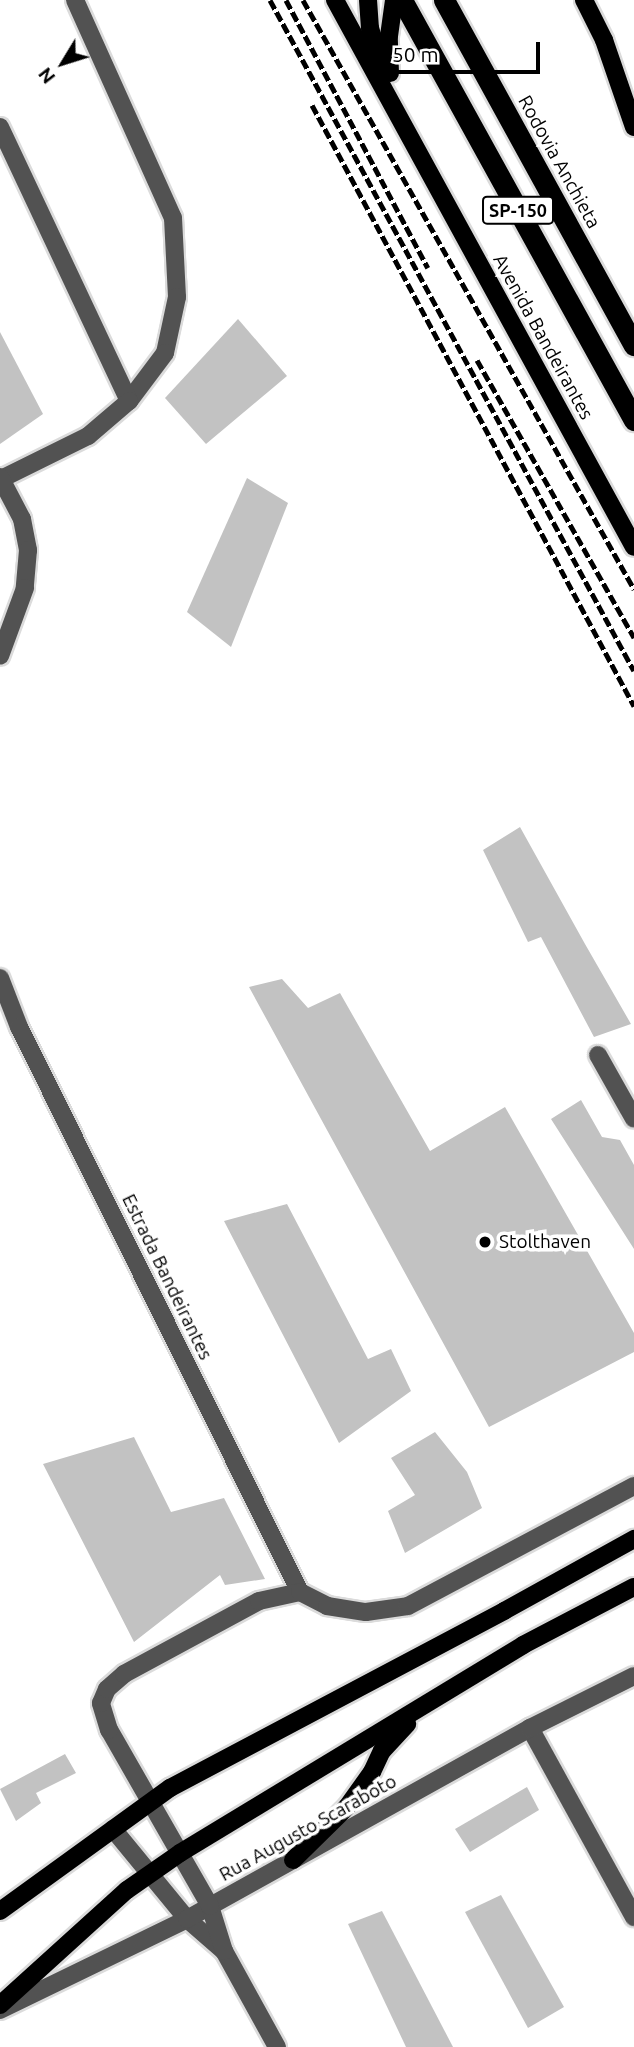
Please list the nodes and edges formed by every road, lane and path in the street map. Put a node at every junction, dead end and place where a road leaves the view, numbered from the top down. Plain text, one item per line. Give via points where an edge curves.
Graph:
1 (75, 0) edge
2 (335, 0) edge
3 (368, 0) edge
4 (394, 0) edge
5 (402, 0) edge
6 (444, 0) edge
7 (584, 0) edge
8 (393, 105) junction
9 (0, 127) edge
10 (634, 127) edge
11 (634, 345) edge
12 (129, 401) junction
13 (634, 419) edge
14 (1, 478) edge
15 (634, 547) edge
16 (0, 656) edge
17 (0, 978) edge
18 (598, 1055) dead end
19 (634, 1119) edge
20 (634, 1486) edge
21 (634, 1539) edge
22 (634, 1587) edge
23 (300, 1592) junction
24 (634, 1676) edge
25 (428, 1704) junction
26 (530, 1728) junction
27 (149, 1802) junction
28 (113, 1829) junction
29 (180, 1853) junction
30 (293, 1860) junction
31 (149, 1874) junction
32 (210, 1906) junction
33 (0, 1911) edge
34 (634, 1917) edge
35 (187, 1919) junction
36 (224, 1951) junction
37 (0, 2008) edge
38 (277, 2047) edge

1 - 12 street via 173,218 177,297 165,353
2 - 8 main road, Avenida Bandeirantes
3 - 8 main road via 370,28
4 - 8 main road via 389,36
5 - 13 highway, SP-150
6 - 11 highway, Rodovia Anchieta / SP-150
7 - 10 main road via 620,80
8 - 15 main road, Avenida Bandeirantes
9 - 12 street
12 - 14 street via 88,436
14 - 16 street via 22,519 28,550 25,588
17 - 23 street, Estrada Bandeirantes via 19,1027
18 - 19 street
20 - 23 street via 408,1606 366,1612 327,1606
21 - 27 main road
22 - 25 main road, Rua Augusto Scaraboto via 523,1645
23 - 27 street via 259,1601 124,1674 107,1689 101,1703 109,1730
24 - 26 street, Rua Augusto Scaraboto
25 - 29 main road, Rua Augusto Scaraboto
25 - 30 main road via 387,1745 347,1807
26 - 30 street, Rua Augusto Scaraboto
26 - 34 street
27 - 28 main road
27 - 29 street
28 - 31 street
28 - 33 main road
29 - 31 main road, Rua Augusto Scaraboto
29 - 32 street
30 - 32 street, Rua Augusto Scaraboto
31 - 35 street
31 - 37 main road, Rua Augusto Scaraboto via 68,1941
32 - 35 street, Rua Augusto Scaraboto
32 - 36 street
35 - 36 street
35 - 37 street, Rua Augusto Scaraboto
36 - 38 street

